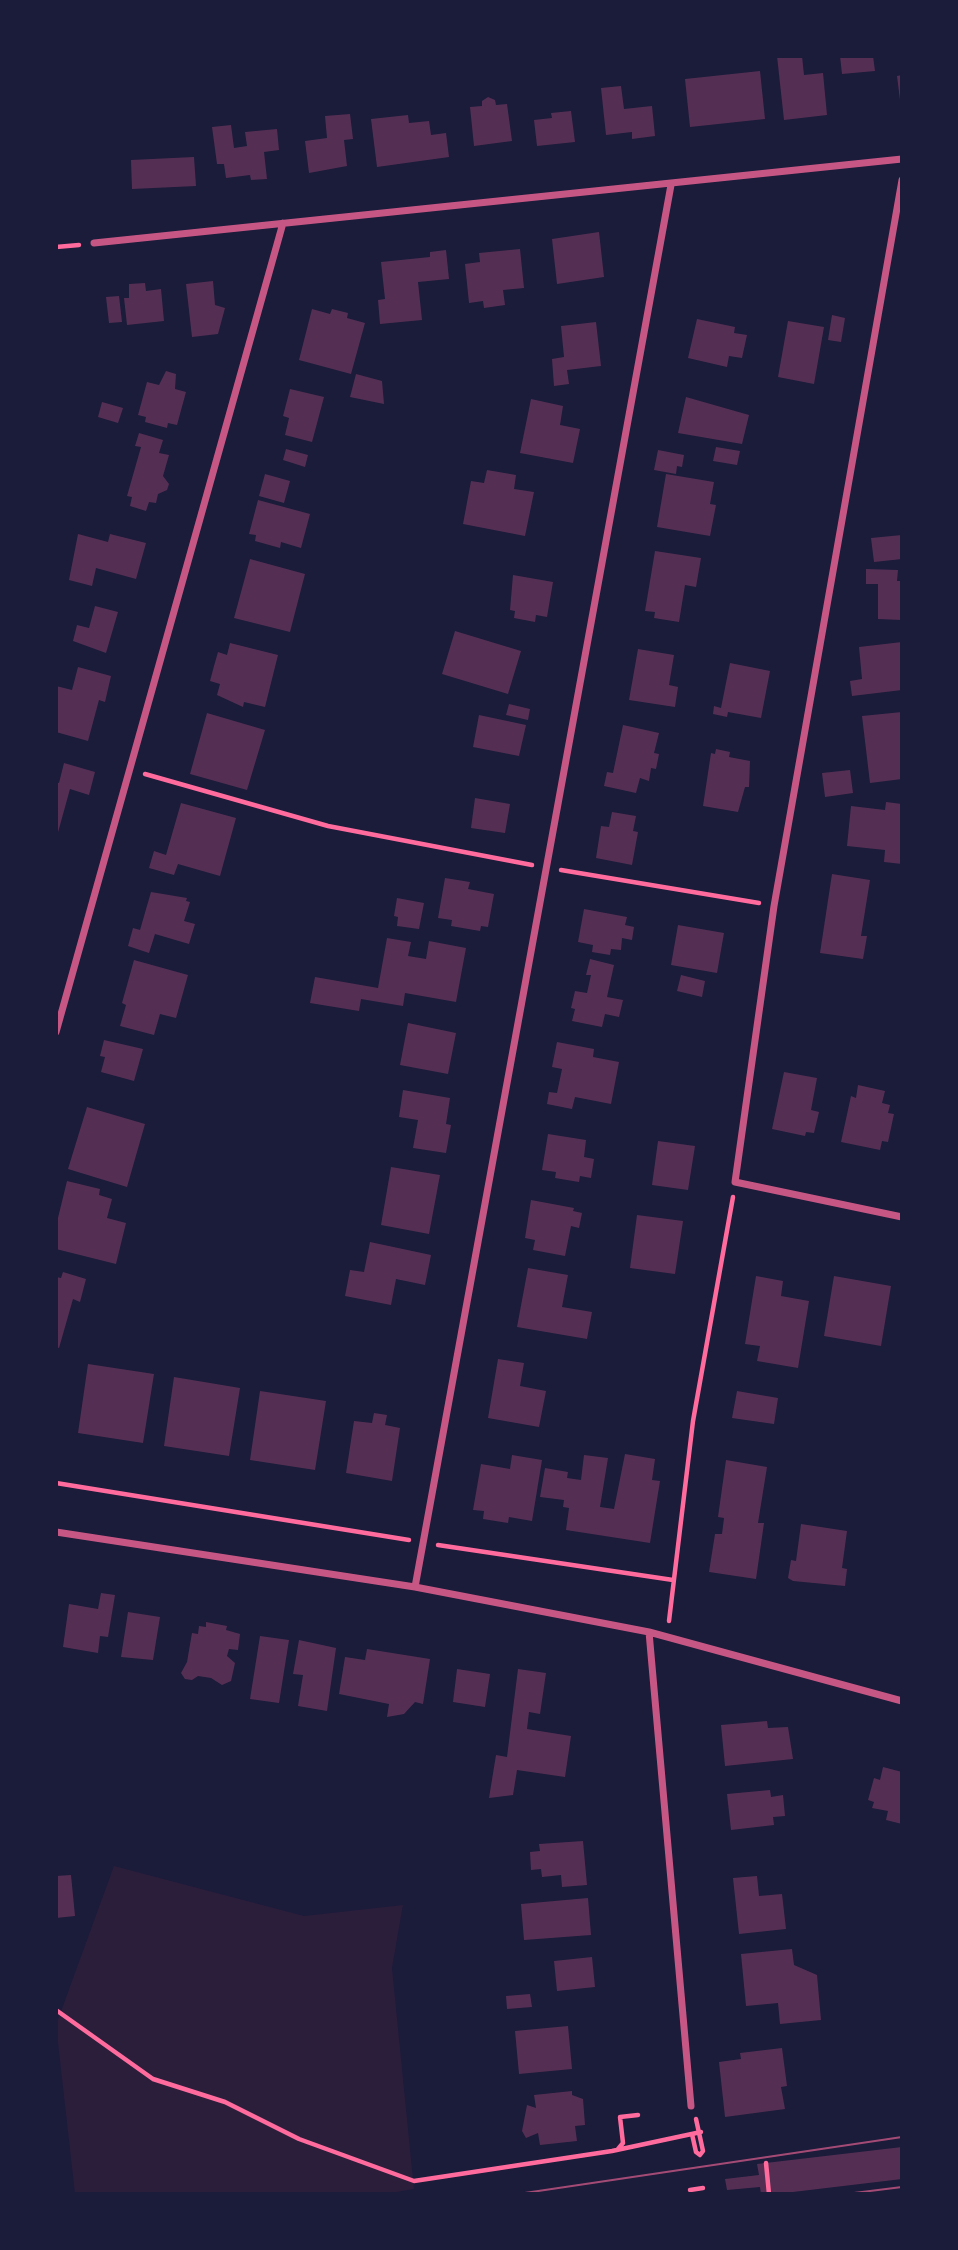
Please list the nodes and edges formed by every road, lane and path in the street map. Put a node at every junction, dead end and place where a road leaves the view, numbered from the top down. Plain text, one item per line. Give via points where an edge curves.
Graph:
1 (902, 159) edge
2 (902, 180) edge
3 (671, 185) junction
4 (283, 223) junction
5 (93, 243) joint
6 (56, 247) edge
7 (130, 770) junction
8 (547, 867) junction
9 (774, 906) junction
10 (56, 1032) edge
11 (736, 1182) junction
12 (902, 1217) edge
13 (56, 1483) edge
14 (56, 1532) edge
15 (422, 1542) junction
16 (673, 1580) junction
17 (415, 1587) junction
18 (649, 1632) junction
19 (668, 1635) junction
20 (902, 1702) edge
21 (56, 2010) edge
22 (691, 2106) dead end
23 (638, 2115) dead end
24 (692, 2134) junction
25 (617, 2150) junction
26 (766, 2163) dead end
27 (703, 2188) dead end
28 (690, 2190) dead end
29 (769, 2194) edge

1 - 3 street
2 - 9 street
3 - 4 street
3 - 8 street
4 - 5 street
4 - 7 street
5 - 6 path
7 - 8 path via 328,826
7 - 10 street
8 - 9 path
8 - 15 street
9 - 11 street
11 - 12 street
11 - 16 path via 693,1421
13 - 15 path
14 - 17 street
15 - 16 path
15 - 17 street
16 - 19 path
17 - 18 street
18 - 19 street
18 - 22 street
19 - 20 street
21 - 25 path via 153,2079 225,2102 299,2138 414,2181
23 - 25 path via 620,2117 623,2143
24 - 24 path via 694,2144 699,2155 703,2151 701,2132
24 - 25 path
26 - 29 path
27 - 28 path

